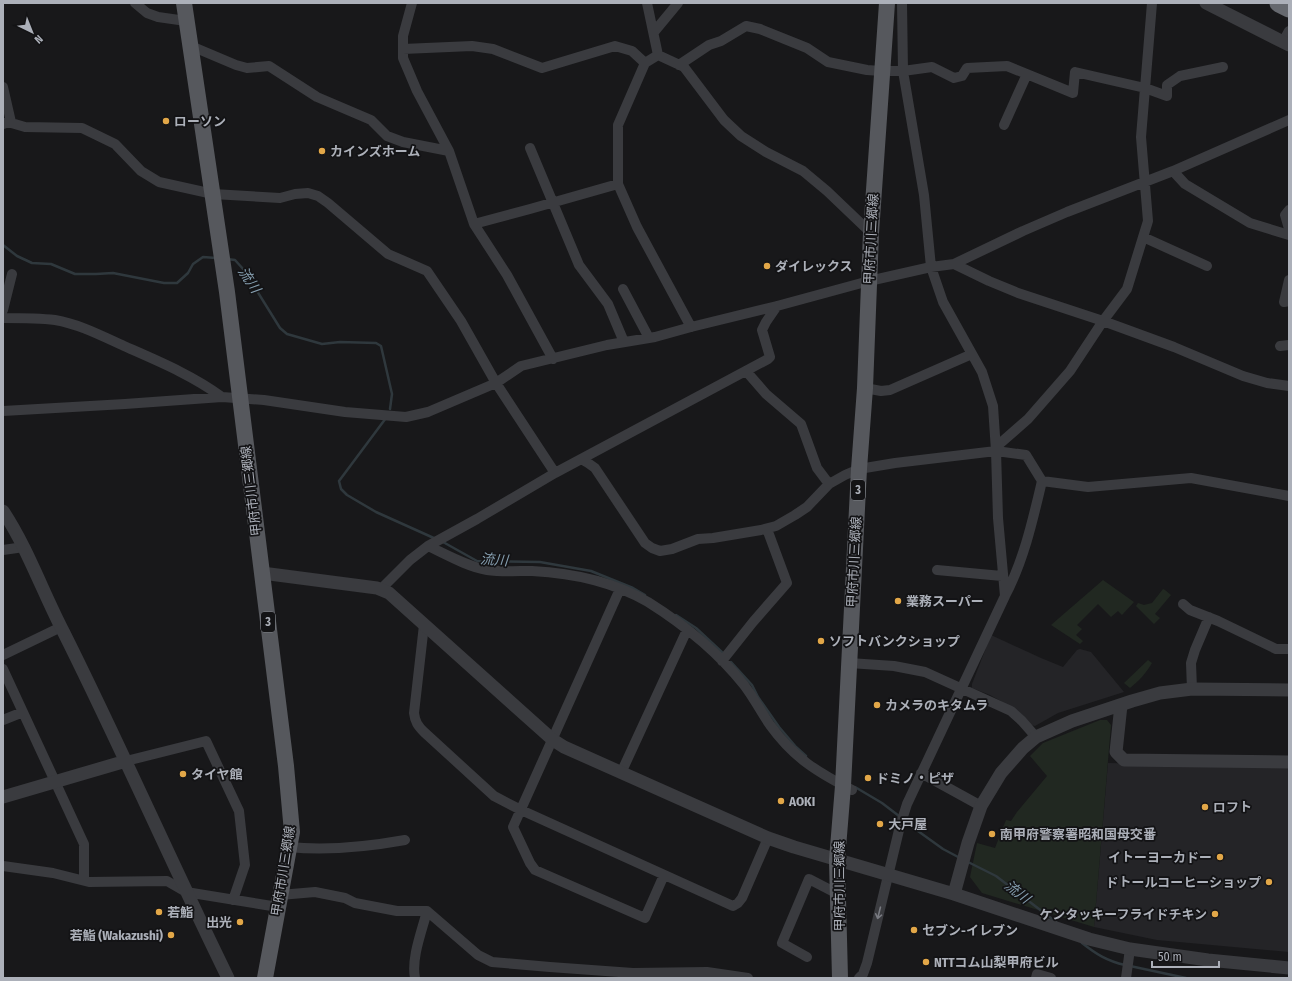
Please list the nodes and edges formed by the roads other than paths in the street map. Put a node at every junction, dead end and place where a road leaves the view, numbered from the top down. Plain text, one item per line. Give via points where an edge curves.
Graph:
1 (135, 3) edge
2 (184, 3) edge
3 (412, 3) edge
4 (647, 3) edge
5 (678, 3) edge
6 (887, 3) edge
7 (902, 3) edge
8 (1152, 3) edge
9 (1206, 3) edge
10 (1279, 3) edge
11 (1289, 8) edge
12 (186, 21) junction
13 (654, 32) junction
14 (1287, 39) edge
15 (191, 46) junction
16 (403, 49) junction
17 (658, 55) junction
18 (645, 63) junction
19 (679, 65) junction
20 (1223, 67) dead end
21 (904, 71) junction
22 (882, 72) junction
23 (1027, 74) junction
24 (3, 87) edge
25 (1145, 88) junction
26 (1289, 120) edge
27 (7, 123) edge
28 (1004, 125) dead end
29 (530, 148) dead end
30 (449, 151) junction
31 (1173, 171) junction
32 (1145, 182) junction
33 (618, 184) junction
34 (213, 194) junction
35 (554, 203) junction
36 (1289, 210) edge
37 (474, 224) junction
38 (1289, 229) edge
39 (871, 233) junction
40 (1289, 235) edge
41 (1143, 237) junction
42 (954, 264) junction
43 (1207, 266) dead end
44 (931, 267) junction
45 (12, 274) dead end
46 (1289, 280) edge
47 (869, 281) junction
48 (623, 288) dead end
49 (1289, 302) edge
50 (777, 306) junction
51 (3, 310) edge
52 (3, 318) edge
53 (1103, 321) junction
54 (690, 327) junction
55 (649, 338) junction
56 (624, 342) junction
57 (972, 354) junction
58 (553, 359) junction
59 (746, 371) junction
60 (496, 383) junction
61 (1289, 386) edge
62 (865, 388) junction
63 (222, 397) junction
64 (240, 398) junction
65 (3, 411) edge
66 (996, 449) junction
67 (581, 459) junction
68 (859, 469) junction
69 (555, 473) junction
70 (1042, 480) junction
71 (829, 484) junction
72 (1289, 496) edge
73 (3, 511) edge
74 (767, 529) junction
75 (430, 545) junction
76 (24, 547) junction
77 (3, 550) edge
78 (937, 570) dead end
79 (262, 573) junction
80 (1002, 576) junction
81 (381, 589) junction
82 (620, 589) junction
83 (1005, 596) junction
84 (1183, 604) dead end
85 (1210, 617) junction
86 (424, 625) junction
87 (61, 627) junction
88 (687, 630) junction
89 (1289, 649) edge
90 (3, 655) edge
91 (722, 661) junction
92 (849, 663) junction
93 (3, 669) edge
94 (962, 688) junction
95 (1192, 689) junction
96 (1289, 690) edge
97 (1121, 705) junction
98 (23, 712) junction
99 (3, 720) edge
100 (1036, 737) junction
101 (553, 740) junction
102 (126, 761) junction
103 (1289, 762) edge
104 (621, 773) junction
105 (921, 773) junction
106 (55, 782) junction
107 (848, 788) junction
108 (3, 797) edge
109 (980, 806) junction
110 (521, 810) junction
111 (768, 838) junction
112 (405, 840) dead end
113 (289, 848) junction
114 (837, 860) junction
115 (3, 866) edge
116 (664, 875) junction
117 (888, 875) junction
118 (84, 880) junction
119 (186, 892) junction
120 (838, 894) junction
121 (954, 894) junction
122 (233, 900) junction
123 (279, 901) junction
124 (427, 911) junction
125 (1130, 949) junction
126 (807, 957) dead end
127 (1289, 968) edge
128 (633, 976) edge
129 (228, 978) edge
130 (265, 978) edge
131 (415, 978) edge
132 (748, 978) edge
133 (840, 978) edge
134 (859, 978) edge
135 (1036, 978) edge
136 (1051, 978) edge
137 (1126, 978) edge

1 - 12 street via 147,14
2 - 12 main road, 甲府市川三郷線 / 3
3 - 16 street via 403,36
4 - 13 street
5 - 13 street
6 - 22 main road, 甲府市川三郷線 / 3
7 - 21 street
8 - 25 street
9 - 14 street
10 - 11 highway
12 - 15 main road, 甲府市川三郷線 / 3
13 - 17 street
15 - 30 street via 247,68 269,66 317,97 371,120 388,136 403,142
15 - 34 main road, 甲府市川三郷線 / 3
16 - 18 street via 472,46 493,49 542,68 615,46 632,52
16 - 30 street via 403,58
17 - 18 street
17 - 19 street
18 - 33 street via 618,125
19 - 22 street via 709,45 746,26 807,48 828,62
19 - 39 street via 684,67 724,120 741,136 803,171
20 - 25 street via 1180,76 1167,85 1168,96
21 - 22 street
21 - 23 street via 932,67 954,78 962,76 967,68 1007,66
21 - 44 street via 924,195
22 - 39 main road, 甲府市川三郷線 / 3
23 - 25 street via 1073,93 1075,72
23 - 28 street
24 - 27 street
25 - 32 street via 1141,137
26 - 31 street
27 - 34 street via 25,127 82,128 115,144 141,171 159,182
29 - 35 street
30 - 37 street
31 - 32 street
31 - 40 street via 1185,184 1250,223
32 - 41 street via 1148,220
32 - 42 street via 1067,212
33 - 35 street
33 - 54 street via 637,227
34 - 60 street via 280,198 308,193 328,202 388,254 427,271 462,321
34 - 64 main road, 甲府市川三郷線 / 3
35 - 37 street
35 - 56 street via 579,265 608,304
36 - 38 street via 1285,215
37 - 58 street via 507,275
39 - 47 main road, 甲府市川三郷線 / 3
41 - 43 street
41 - 53 street via 1127,288
42 - 44 street
42 - 53 street via 1018,293
44 - 47 street
44 - 57 street via 943,302
45 - 51 street
46 - 49 street via 1284,302
47 - 50 street
47 - 62 main road, 甲府市川三郷線 / 3
48 - 55 street
50 - 54 street
50 - 59 street via 762,330 770,357
52 - 63 street via 48,319 73,324 206,384
53 - 61 street via 1244,376 1267,384
53 - 66 street via 1070,371
54 - 55 street
55 - 56 street
56 - 58 street
57 - 62 street via 890,390
57 - 66 street via 982,372 993,406
58 - 60 street via 521,366
59 - 67 street
59 - 71 street via 766,394 801,424 817,468
60 - 64 street via 428,412 406,417
60 - 69 street
62 - 68 main road, 甲府市川三郷線 / 3
63 - 64 street
63 - 65 street
64 - 79 main road, 甲府市川三郷線 / 3
66 - 68 street
66 - 70 street via 1026,455
66 - 80 street
67 - 69 street
67 - 74 street via 594,468 639,535 652,548 660,551 698,539
68 - 71 street
68 - 92 main road, 甲府市川三郷線 / 3
69 - 75 street
70 - 72 street via 1088,487 1191,478
70 - 83 street via 1025,544
71 - 74 street via 807,507
73 - 76 street
74 - 91 street via 787,583
75 - 81 street via 410,560
75 - 82 street via 487,570 574,575
76 - 77 street
76 - 87 street
78 - 80 street
79 - 81 street
79 - 113 main road, 甲府市川三郷線 / 3 via 286,766 292,832
80 - 83 street
81 - 86 street via 389,593
82 - 88 street via 647,602
82 - 101 street
83 - 94 street
84 - 85 street via 1190,610
85 - 89 street via 1276,649
85 - 95 street via 1191,663
86 - 101 street
86 - 110 street via 414,713 417,725 494,796
87 - 90 street
87 - 102 street
88 - 91 street
88 - 104 street
91 - 107 street via 744,685 771,726 795,754 825,776
92 - 94 street via 894,666 925,672
92 - 107 main road, 甲府市川三郷線 / 3
93 - 98 street
94 - 100 street via 1011,711
94 - 105 street
95 - 96 street
95 - 97 street via 1160,693
97 - 100 street via 1072,721
97 - 103 street via 1116,752 1124,760
98 - 99 street
98 - 106 street
100 - 109 street via 1001,773
101 - 104 street
101 - 110 street
102 - 106 street
102 - 119 street
102 - 122 street via 206,740 239,811 245,865
104 - 111 street
105 - 109 street
105 - 117 street via 907,804
106 - 108 street
106 - 118 street via 84,844
107 - 114 main road, 甲府市川三郷線 / 3
109 - 121 street
110 - 116 street
110 - 116 street via 513,827 536,870 645,918
111 - 114 street
111 - 116 street via 742,898 733,906
112 - 113 street via 366,847
113 - 123 main road, 甲府市川三郷線 / 3
114 - 117 street
114 - 120 main road, 甲府市川三郷線 / 3
115 - 118 street
117 - 121 street
117 -> 134 street via 867,963
118 - 119 street via 167,881
119 - 122 street
119 - 129 street
120 - 126 street via 809,879 782,943
120 - 133 main road, 甲府市川三郷線 / 3
121 - 125 street via 1089,939
122 - 123 street
123 - 124 street via 315,892 398,911
123 - 130 main road, 甲府市川三郷線 / 3
124 - 128 street via 478,955 492,962
124 - 131 street via 415,958
125 - 127 street
125 - 137 street
128 - 132 street via 707,972
135 - 136 street via 1037,974

